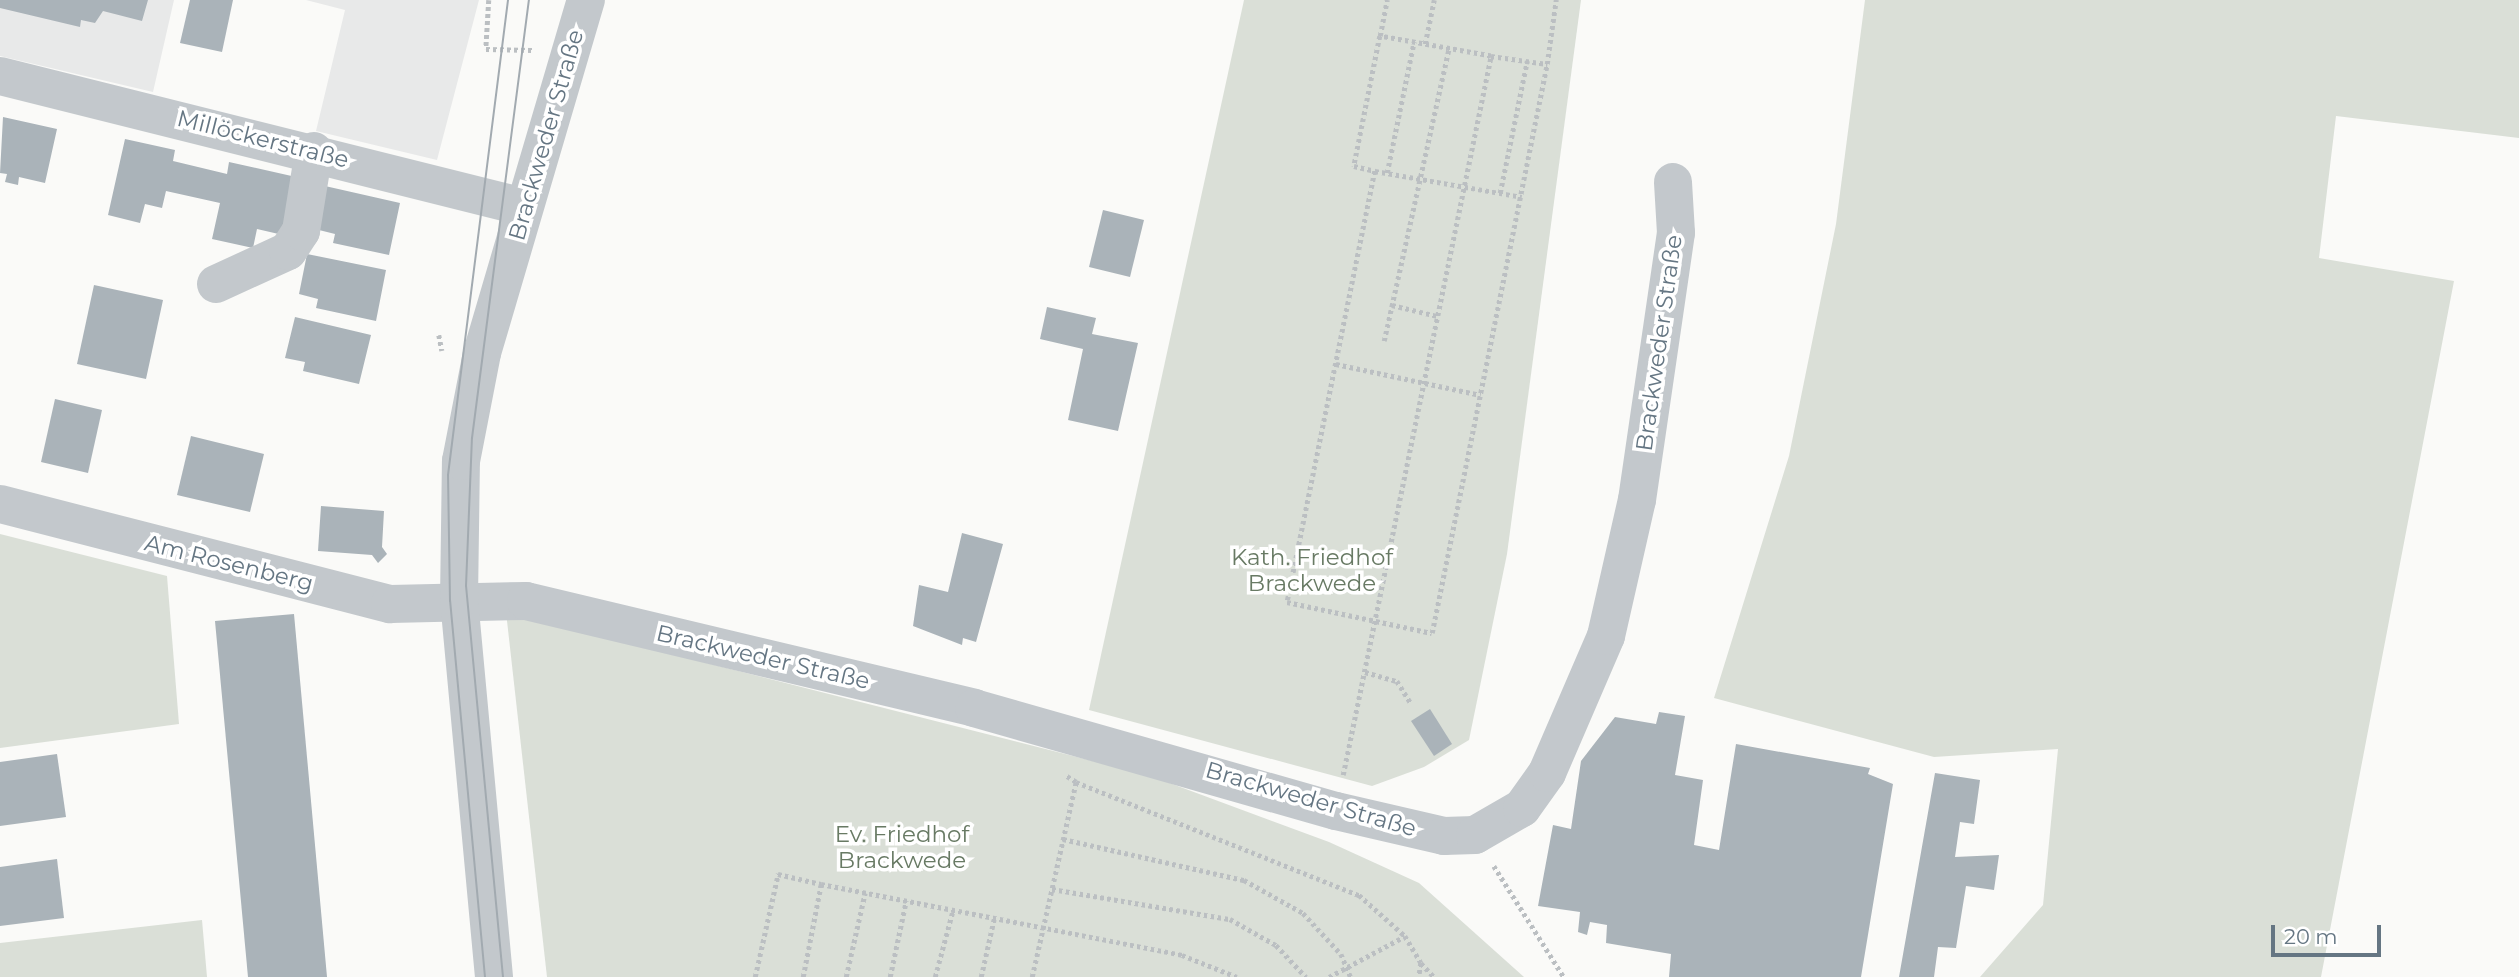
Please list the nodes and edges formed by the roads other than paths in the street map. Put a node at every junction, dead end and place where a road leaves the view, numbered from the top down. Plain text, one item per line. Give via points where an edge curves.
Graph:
1 (586, 0) edge
2 (0, 76) edge
3 (314, 151) junction
4 (1673, 181) dead end
5 (524, 207) junction
6 (216, 284) dead end
7 (0, 504) edge
8 (459, 600) junction
9 (494, 977) edge

1 - 5 street, Brackweder Straße
2 - 3 street, Millöckerstraße
3 - 5 street, Millöckerstraße
3 - 6 street via 301,231 288,251
4 - 8 street, Brackweder Straße via 1676,233 1637,500 1606,636 1547,773 1522,808 1475,835 1444,836 1336,811 974,708 526,601
5 - 8 street, Brackweder Straße via 471,396 461,461
7 - 8 street, Am Rosenberg via 390,604
8 - 9 street, Brackweder Straße

